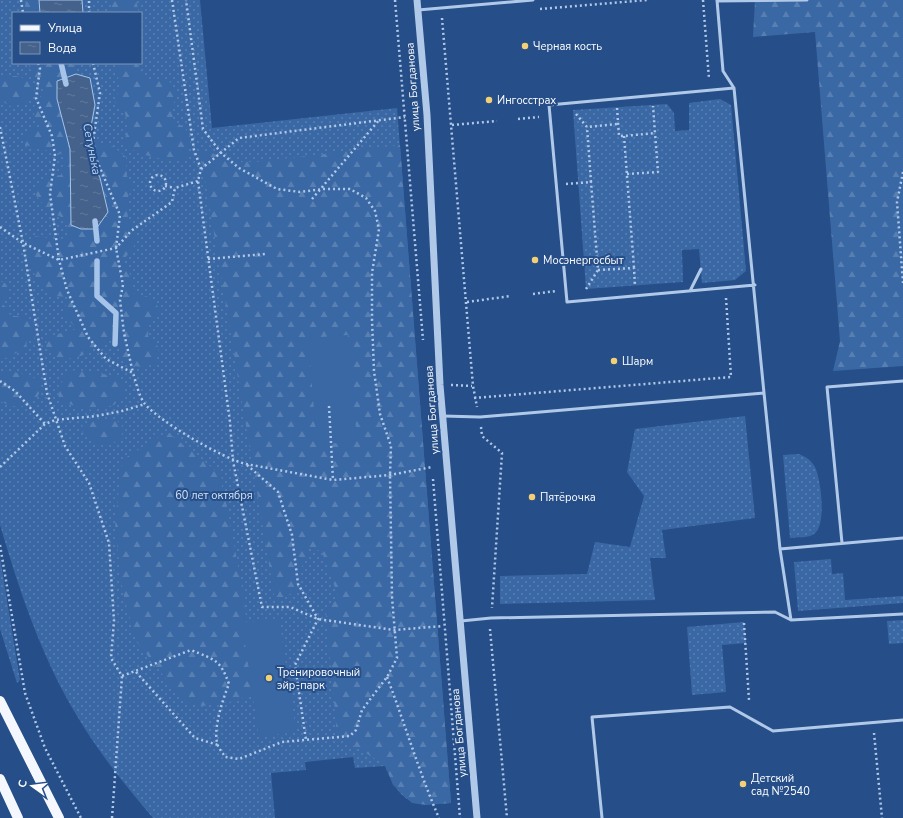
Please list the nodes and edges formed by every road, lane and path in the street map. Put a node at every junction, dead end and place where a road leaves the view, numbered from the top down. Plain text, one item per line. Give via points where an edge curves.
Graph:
1 (21, 0) edge
2 (89, 0) edge
3 (172, 0) edge
4 (186, 0) edge
5 (395, 0) edge
6 (417, 0) edge
7 (534, 0) edge
8 (647, 0) edge
9 (703, 0) edge
10 (717, 0) edge
11 (807, 0) edge
12 (418, 10) junction
13 (537, 10) dead end
14 (23, 12) edge
15 (88, 12) edge
16 (38, 64) edge
17 (93, 64) edge
18 (709, 80) junction
19 (702, 81) dead end
20 (734, 88) junction
21 (716, 90) junction
22 (652, 96) junction
23 (616, 99) junction
24 (567, 103) junction
25 (550, 116) junction
26 (405, 117) junction
27 (380, 119) junction
28 (518, 119) dead end
29 (497, 121) dead end
30 (452, 124) dead end
31 (618, 124) junction
32 (0, 127) edge
33 (587, 128) junction
34 (655, 133) junction
35 (624, 136) junction
36 (221, 153) junction
37 (201, 169) junction
38 (903, 172) edge
39 (627, 174) junction
40 (198, 181) junction
41 (591, 182) junction
42 (556, 185) junction
43 (165, 186) junction
44 (175, 188) junction
45 (319, 190) junction
46 (312, 198) dead end
47 (0, 227) edge
48 (23, 243) junction
49 (116, 248) junction
50 (265, 254) dead end
51 (208, 259) junction
52 (59, 260) junction
53 (634, 268) junction
54 (701, 269) dead end
55 (598, 270) junction
56 (903, 283) edge
57 (755, 286) junction
58 (725, 288) junction
59 (690, 291) junction
60 (533, 294) dead end
61 (511, 296) dead end
62 (636, 296) junction
63 (559, 297) dead end
64 (726, 297) junction
65 (718, 298) dead end
66 (467, 302) dead end
67 (578, 302) junction
68 (424, 347) dead end
69 (133, 372) junction
70 (0, 381) edge
71 (903, 381) edge
72 (764, 393) junction
73 (474, 398) dead end
74 (145, 404) junction
75 (329, 406) dead end
76 (443, 416) junction
77 (55, 420) junction
78 (45, 424) junction
79 (432, 460) dead end
80 (233, 461) junction
81 (246, 464) junction
82 (0, 467) edge
83 (432, 467) junction
84 (390, 475) junction
85 (333, 480) junction
86 (903, 538) edge
87 (842, 543) junction
88 (0, 545) edge
89 (780, 549) junction
90 (903, 614) edge
91 (318, 619) junction
92 (791, 620) junction
93 (461, 621) junction
94 (744, 622) dead end
95 (444, 626) junction
96 (394, 630) junction
97 (136, 672) junction
98 (122, 676) junction
99 (387, 676) junction
100 (749, 700) dead end
101 (0, 701) edge
102 (903, 720) edge
103 (873, 723) junction
104 (306, 740) junction
105 (218, 745) junction
106 (0, 779) edge
107 (18, 818) edge
108 (59, 818) edge
109 (81, 818) edge
110 (112, 818) edge
111 (439, 818) edge
112 (460, 818) edge
113 (477, 818) edge
114 (602, 818) edge
115 (882, 818) edge

1 - 14 path
2 - 15 path
3 - 37 path via 194,150
4 - 36 path via 203,129
5 - 26 path
6 - 12 street, улица Богданова
7 - 12 lane
8 - 13 path
9 - 18 path
10 - 11 lane
10 - 20 lane via 723,71
12 - 76 street, улица Богданова via 427,114
16 - 52 path via 36,98 52,136 55,156 50,194
17 - 49 path via 100,92 92,149 120,215
18 - 19 path
18 - 21 path
20 - 21 lane
20 - 57 lane
21 - 22 lane
22 - 23 lane
22 - 34 path
23 - 24 lane
23 - 31 path
24 - 25 lane via 549,105
24 - 33 path
25 - 28 path
25 - 42 lane
26 - 27 path
26 - 68 path
27 - 36 path via 239,138
27 - 45 path
29 - 30 path
31 - 33 path
31 - 35 path via 619,136
32 - 48 path
33 - 41 path
34 - 35 path
34 - 39 path via 658,172
35 - 39 path
36 - 37 path
36 - 45 path via 239,168 277,189 300,192
37 - 40 path
38 - 56 path via 897,202
39 - 53 path
40 - 44 path
40 - 51 path
41 - 42 path
41 - 55 path
42 - 67 lane via 567,302
43 - 43 path via 161,191 154,191 150,186 150,180 154,175 161,175 165,180
43 - 44 path
44 - 49 path via 172,202 131,232
45 - 46 path
45 - 84 path via 350,189 366,198 375,211 379,229 372,273 374,371 380,414 391,446
47 - 48 path
48 - 52 path
48 - 77 path via 47,393
49 - 52 path
49 - 69 path via 122,285 120,300 124,333
50 - 51 path
51 - 80 path
52 - 69 path via 67,290 88,337 106,359
53 - 55 path
53 - 62 path
54 - 59 lane
55 - 67 path
57 - 58 lane
57 - 72 lane
58 - 59 lane
58 - 64 path
59 - 62 lane
60 - 63 path via 559,291
61 - 66 path
62 - 67 lane
64 - 65 path
64 - 73 path via 731,377
69 - 74 path
70 - 78 path via 15,391
71 - 87 lane via 827,387
72 - 76 lane via 480,417
72 - 89 lane
74 - 77 path via 96,416
74 - 80 path via 164,422
75 - 85 path
76 - 93 street, улица Богданова
77 - 78 path
77 - 98 path via 65,446 89,483 109,543 114,621 111,658
78 - 82 path
79 - 83 path
80 - 81 path
80 - 91 path via 262,607 290,607
81 - 85 path
81 - 91 path via 278,492 292,535 298,584
83 - 84 path
83 - 95 path
84 - 85 path
84 - 96 path
86 - 87 lane
87 - 89 lane
88 - 109 path via 25,693 46,748
89 - 92 lane
90 - 92 lane
91 - 96 path
91 - 104 path via 295,665
92 - 93 lane via 775,612 491,618
93 - 113 street, улица Богданова
94 - 100 path
95 - 96 path
95 - 112 path
96 - 99 path via 397,658
97 - 98 path
97 - 105 path via 195,738
97 - 105 path via 191,650 222,666 229,684 222,699 217,728
98 - 110 path
99 - 104 path via 362,710 356,730 350,736
99 - 111 path via 409,733 422,780
101 - 108 main road
102 - 103 lane
103 - 114 lane via 773,731 730,707 592,717
103 - 115 path
104 - 105 path via 282,742 239,759 225,757
106 - 107 main road

